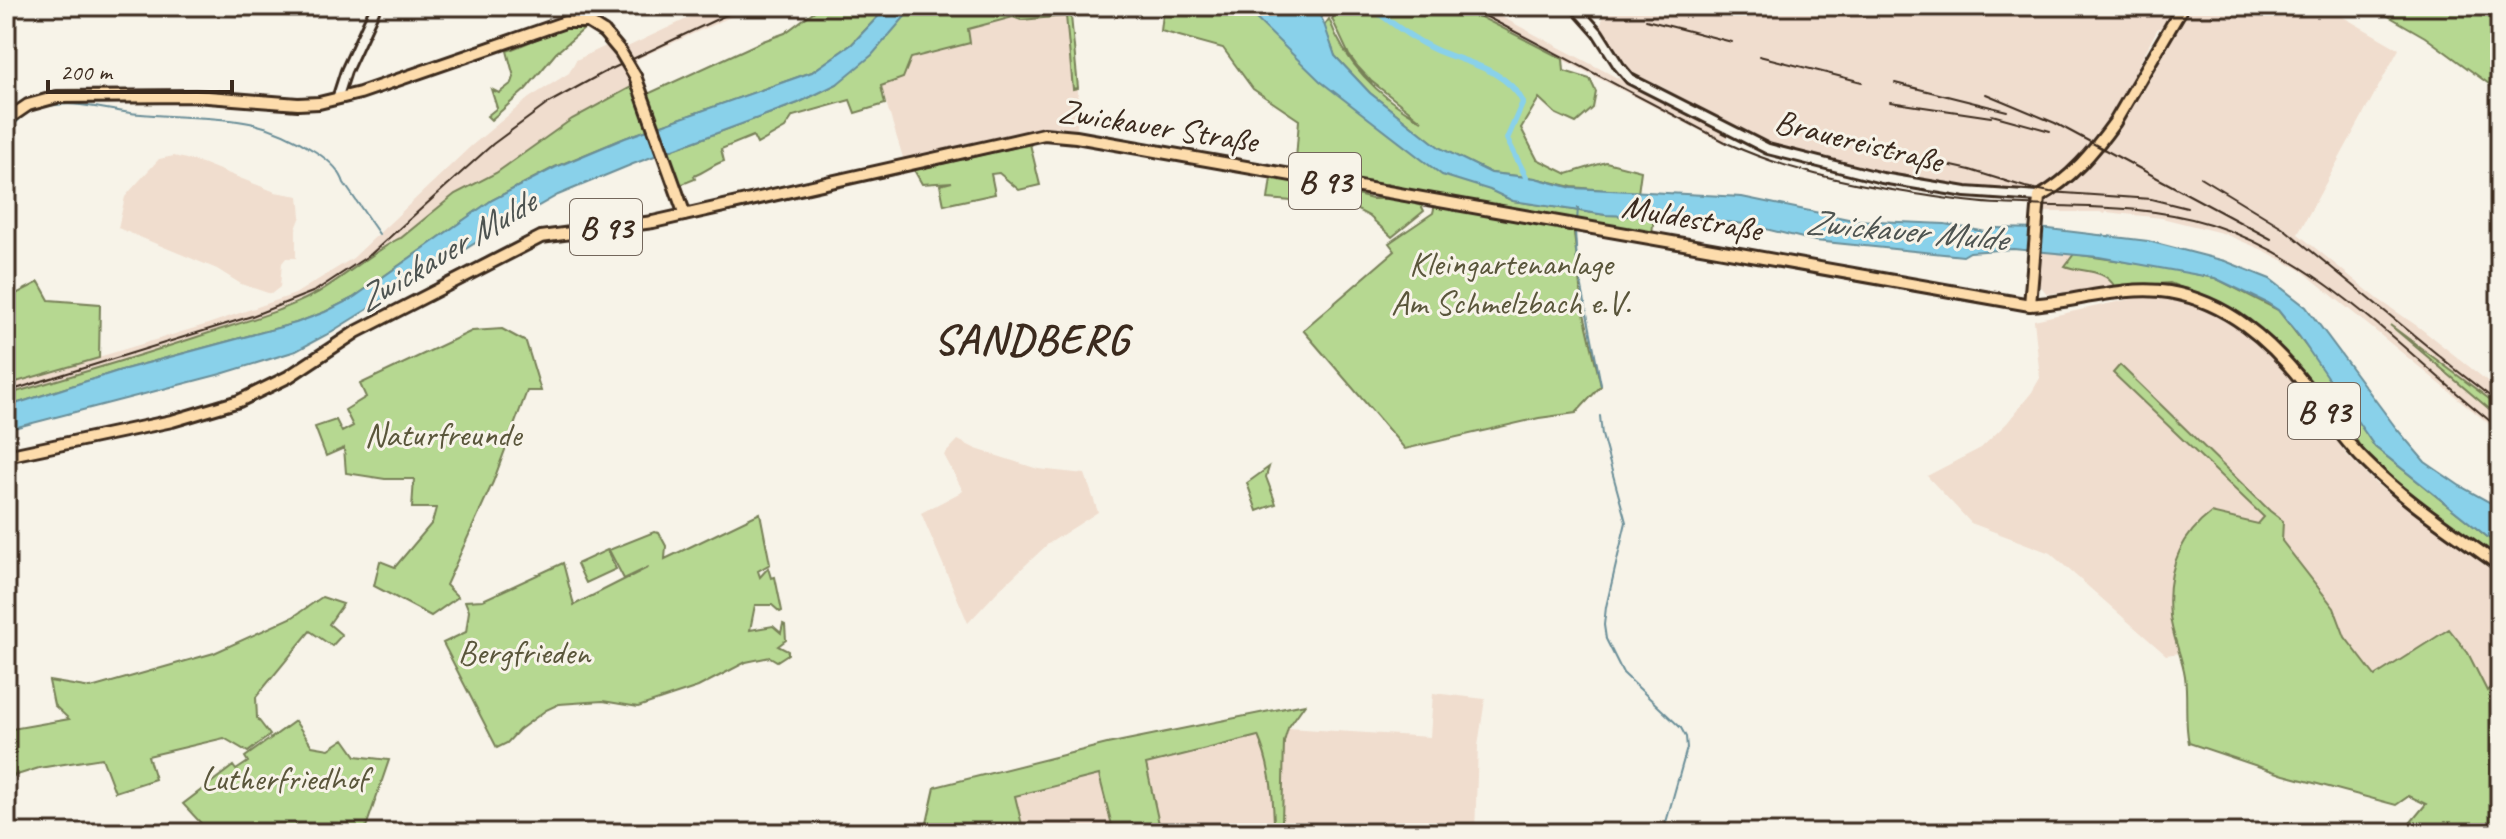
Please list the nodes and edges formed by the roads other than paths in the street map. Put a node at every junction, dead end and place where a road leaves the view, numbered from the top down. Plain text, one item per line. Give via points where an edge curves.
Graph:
1 (376, 6) edge
2 (596, 6) edge
3 (1574, 6) edge
4 (2183, 6) edge
5 (588, 22) junction
6 (337, 99) junction
7 (6, 120) edge
8 (2039, 197) junction
9 (1436, 200) joint
10 (685, 215) junction
11 (2030, 305) junction
12 (6, 456) edge
13 (2500, 566) edge

1 - 6 street
2 - 5 street
3 - 8 street, Brauereistraße via 1630,79 1768,149 1882,178
4 - 8 main road via 2103,139 2062,182
5 - 6 main road via 548,27
5 - 10 main road, bridge via 604,32 635,76
6 - 7 main road via 298,104 195,96 57,97 28,105
8 - 11 main road
9 - 10 main road, Zwickauer Straße / B 93 via 1044,134
9 - 11 main road, Muldestraße / B 93
10 - 12 main road, B 93 via 541,237 356,332 288,377 239,401 172,421
11 - 13 main road, Muldestraße / B 93 via 2146,291 2193,297 2218,307 2283,360 2376,473

